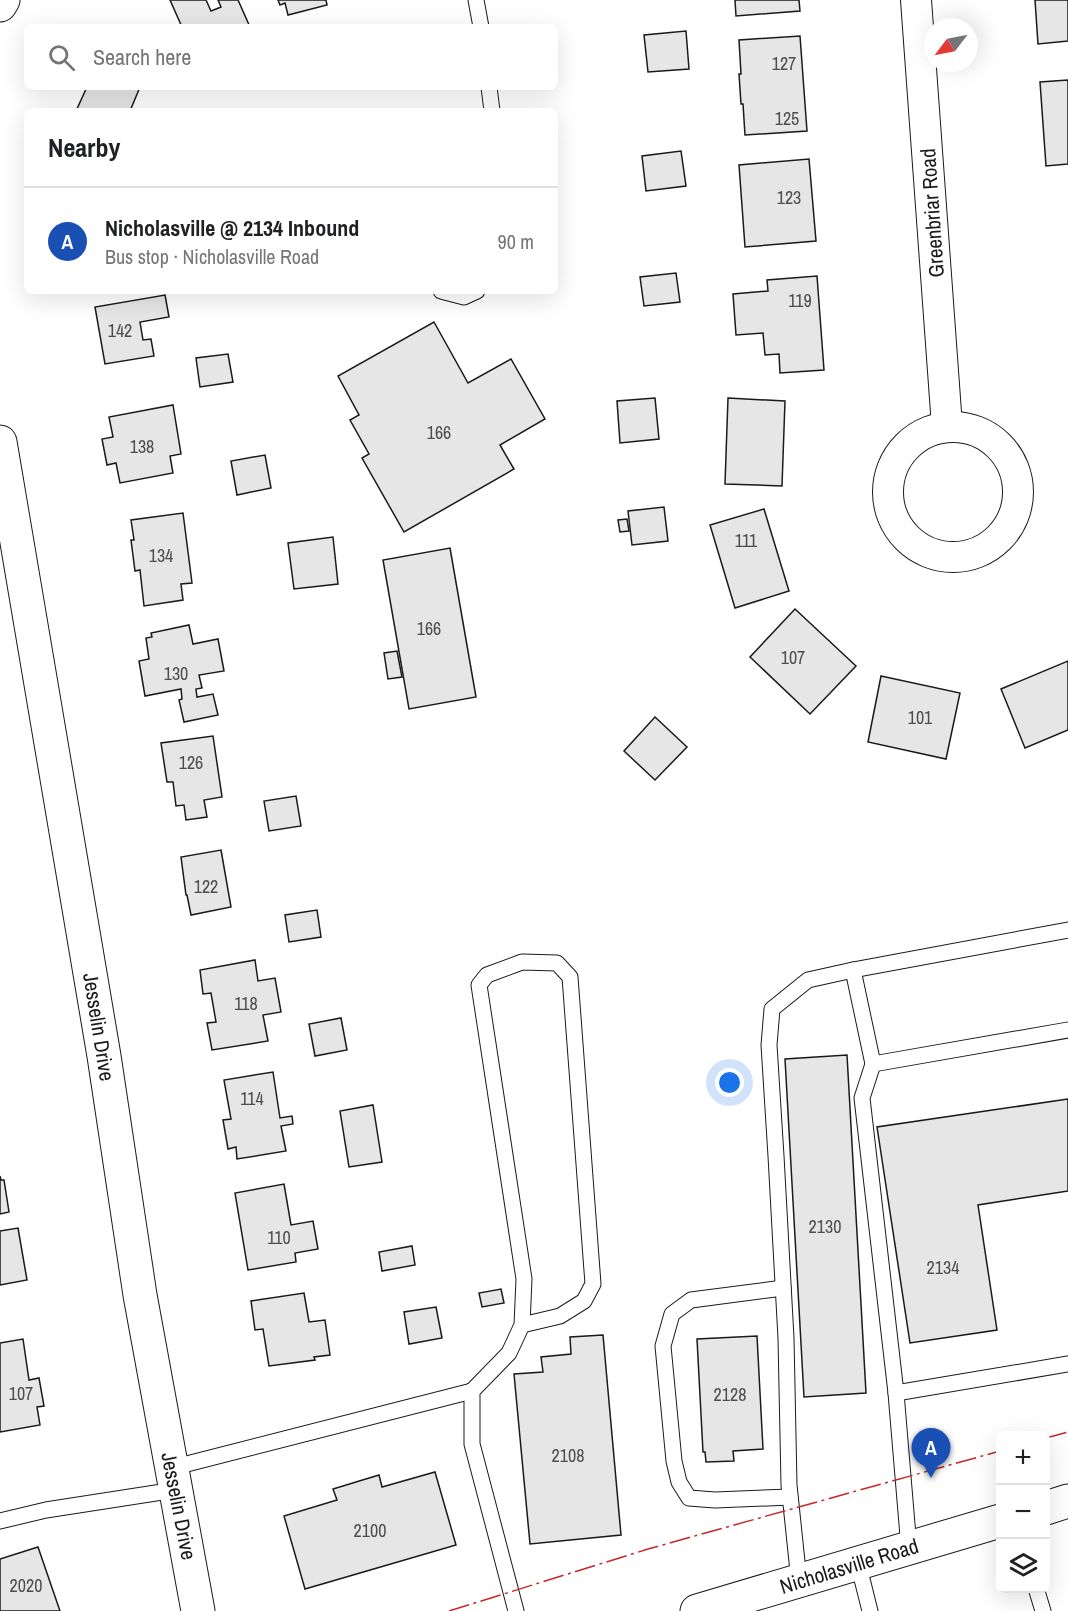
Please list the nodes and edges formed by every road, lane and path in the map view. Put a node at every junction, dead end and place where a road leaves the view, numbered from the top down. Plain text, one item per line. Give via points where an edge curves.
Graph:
1 (3, 0) edge
2 (476, 0) edge
3 (916, 0) edge
4 (0, 5) edge
5 (480, 24) edge
6 (489, 90) edge
7 (492, 108) edge
8 (452, 294) edge
9 (470, 294) edge
10 (947, 426) junction
11 (0, 442) edge
12 (1068, 930) edge
13 (853, 970) junction
14 (1068, 1030) edge
15 (873, 1064) junction
16 (783, 1288) junction
17 (522, 1325) junction
18 (1068, 1364) edge
19 (472, 1391) junction
20 (896, 1393) junction
21 (173, 1479) junction
22 (790, 1497) junction
23 (1068, 1501) edge
24 (1050, 1507) edge
25 (0, 1521) edge
26 (996, 1522) edge
27 (909, 1548) junction
28 (858, 1563) junction
29 (799, 1581) junction
30 (1038, 1593) edge
31 (198, 1611) edge
32 (516, 1611) edge
33 (697, 1611) edge
34 (870, 1611) edge
35 (1043, 1611) edge

1 - 4 street
2 - 5 lane
3 - 10 street, Greenbriar Road
6 - 7 lane
8 - 9 lane
10 - 10 street via 926,432 895,460 888,481 888,503 895,523 909,540 927,552 948,558 969,556 989,548 1006,533 1016,513 1019,492 1016,471 1005,451 989,436 969,428
11 - 21 street, Jesselin Drive
12 - 13 lane
13 - 15 lane
13 - 16 lane via 808,980 771,1009 769,1046
14 - 15 lane
15 - 20 lane via 862,1098
16 - 22 lane
16 - 22 lane via 691,1300 672,1314 663,1346 674,1461 679,1482 689,1498
17 - 17 lane via 524,1279 479,985 488,975 522,962 557,963 570,977 593,1284 584,1301 560,1316
17 - 19 lane via 509,1353
18 - 20 lane
19 - 21 lane
19 - 32 lane via 472,1444
20 - 27 lane
21 - 25 lane
21 - 31 street, Jesselin Drive
22 - 29 lane
23 - 24 street
26 - 27 street, Nicholasville Road
27 - 28 street, Nicholasville Road
28 - 29 street, Nicholasville Road
28 - 34 lane
29 - 33 street, Nicholasville Road
30 - 35 lane

